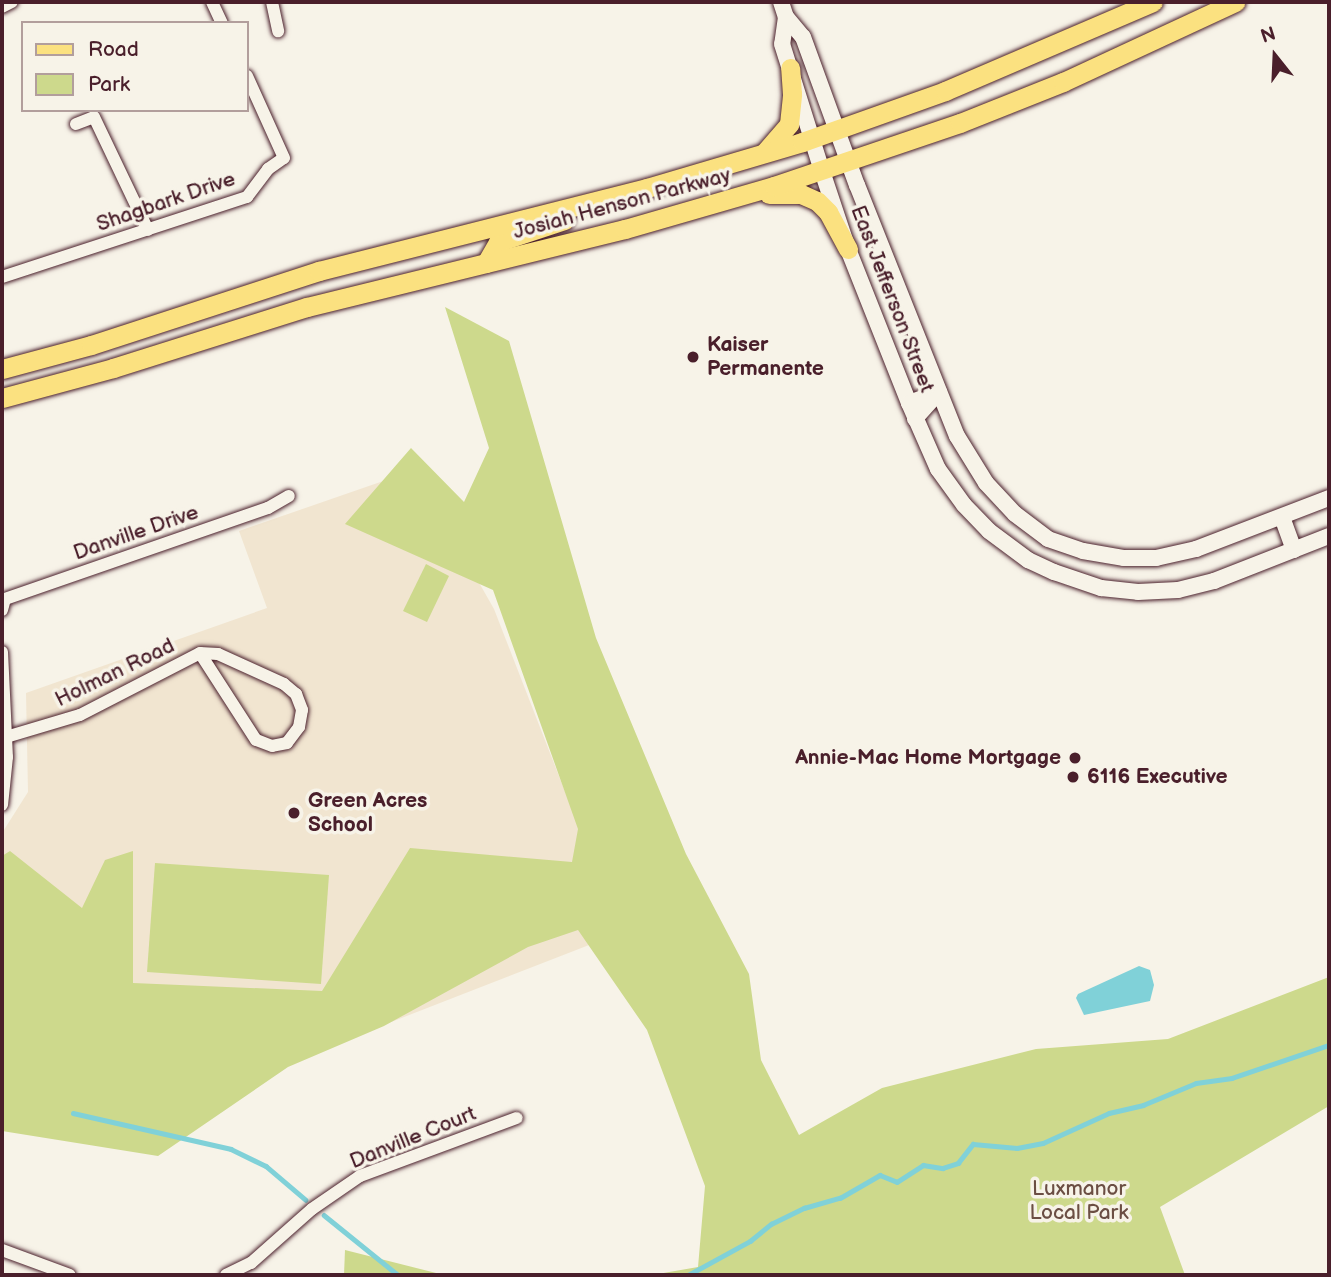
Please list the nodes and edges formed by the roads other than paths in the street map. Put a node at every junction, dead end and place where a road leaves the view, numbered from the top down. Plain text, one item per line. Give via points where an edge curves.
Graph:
1 (12, 2) edge
2 (212, 2) edge
3 (272, 2) edge
4 (1153, 2) edge
5 (1236, 2) edge
6 (2, 7) edge
7 (784, 9) edge
8 (221, 21) edge
9 (278, 31) dead end
10 (790, 68) junction
11 (248, 78) edge
12 (76, 124) dead end
13 (836, 130) junction
14 (812, 138) junction
15 (764, 154) junction
16 (848, 162) junction
17 (822, 171) junction
18 (744, 195) junction
19 (608, 197) junction
20 (148, 230) junction
21 (848, 249) junction
22 (486, 263) junction
23 (2, 277) edge
24 (2, 369) edge
25 (939, 392) junction
26 (2, 398) edge
27 (909, 403) junction
28 (915, 419) junction
29 (289, 496) dead end
30 (1329, 498) edge
31 (1282, 517) junction
32 (1329, 536) edge
33 (1294, 550) junction
34 (2, 610) edge
35 (2, 652) edge
36 (200, 653) junction
37 (6, 737) junction
38 (2, 805) edge
39 (517, 1118) dead end
40 (2, 1250) edge
41 (70, 1275) edge
42 (226, 1275) edge

1 - 6 street
2 - 8 street
3 - 9 street
4 - 13 main road, Josiah Henson Parkway via 945,91
5 - 16 main road, Josiah Henson Parkway via 1063,82
7 - 10 street, East Jefferson Street via 782,44
7 - 13 street, East Jefferson Street via 803,37
10 - 14 street, East Jefferson Street
10 - 15 main road via 789,124
11 - 20 street, Shagbark Drive via 284,158 268,169 247,197
12 - 20 street via 94,117
13 - 14 main road, Josiah Henson Parkway
13 - 16 street, East Jefferson Street
14 - 15 main road, Josiah Henson Parkway
14 - 17 street, East Jefferson Street
15 - 19 main road, Josiah Henson Parkway
16 - 17 main road, Josiah Henson Parkway
16 - 25 street, East Jefferson Street
17 - 18 main road, Josiah Henson Parkway
17 - 21 street, East Jefferson Street
18 - 21 main road via 812,198 828,212
18 - 22 main road, Josiah Henson Parkway
19 - 22 main road via 564,220 503,239
19 - 24 main road, Josiah Henson Parkway via 332,267
20 - 23 street, Shagbark Drive
21 - 27 street, East Jefferson Street
22 - 26 main road, Josiah Henson Parkway via 307,307
25 - 27 street
25 - 28 street
25 - 31 street, East Jefferson Street via 978,472 1005,504 1056,542 1097,555 1156,558 1196,549
27 - 28 street, East Jefferson Street
28 - 33 street, East Jefferson Street via 938,469 989,531 1028,560 1084,584 1158,592 1214,581
29 - 34 street, Danville Drive via 268,508 5,599
30 - 31 street, East Jefferson Street
31 - 33 street
32 - 33 street, East Jefferson Street
35 - 37 street
36 - 36 street, Holman Road via 218,653 260,671 296,694 302,709 299,727 287,743 272,746 256,740
36 - 37 street, Holman Road via 80,715
37 - 38 street
39 - 42 street, Danville Court via 360,1176 312,1209 251,1263
40 - 41 street

